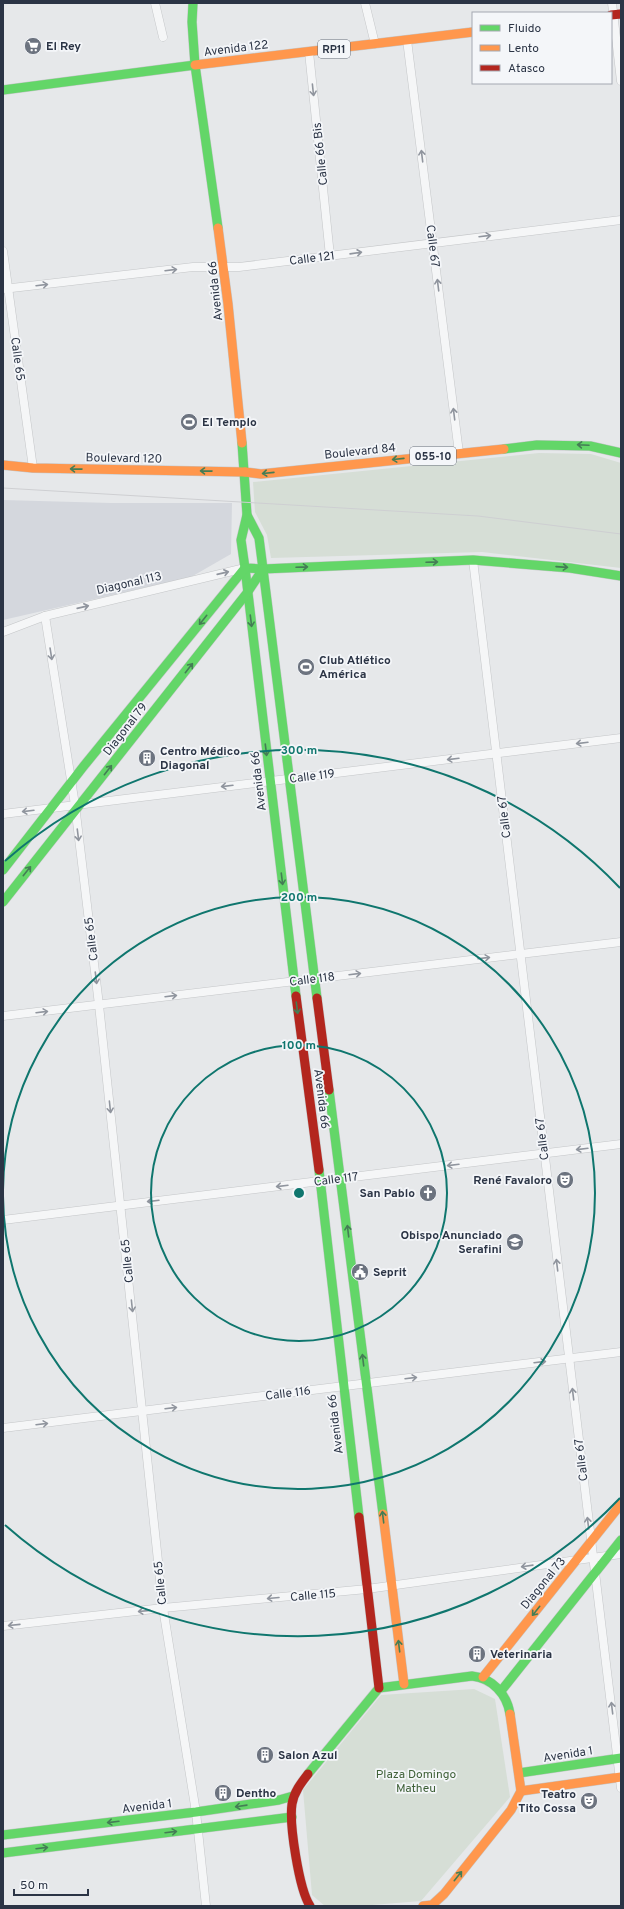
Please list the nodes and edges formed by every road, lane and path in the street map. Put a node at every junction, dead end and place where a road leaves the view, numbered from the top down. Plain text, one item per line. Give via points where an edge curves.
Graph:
1 (155, 3) edge
2 (194, 3) edge
3 (365, 3) edge
4 (612, 3) edge
5 (615, 15) edge
6 (472, 32) edge
7 (163, 37) dead end
8 (407, 40) junction
9 (375, 44) junction
10 (309, 52) junction
11 (195, 65) junction
12 (621, 81) edge
13 (3, 90) edge
14 (621, 220) edge
15 (432, 243) junction
16 (3, 250) edge
17 (330, 256) junction
18 (224, 267) junction
19 (6, 289) edge
20 (459, 453) junction
21 (621, 453) edge
22 (3, 465) edge
23 (33, 468) junction
24 (245, 472) junction
25 (247, 515) junction
26 (473, 560) junction
27 (245, 568) junction
28 (263, 569) junction
29 (621, 576) edge
30 (247, 593) junction
31 (45, 616) junction
32 (3, 632) edge
33 (621, 738) edge
34 (496, 753) junction
35 (290, 779) junction
36 (270, 781) junction
37 (72, 783) junction
38 (77, 807) junction
39 (52, 808) junction
40 (3, 814) edge
41 (3, 870) edge
42 (3, 902) edge
43 (621, 942) edge
44 (520, 954) junction
45 (315, 979) junction
46 (294, 981) junction
47 (99, 1005) junction
48 (3, 1016) edge
49 (621, 1144) edge
50 (544, 1154) junction
51 (341, 1178) junction
52 (320, 1181) junction
53 (121, 1205) junction
54 (3, 1220) edge
55 (621, 1352) edge
56 (568, 1358) junction
57 (366, 1383) junction
58 (343, 1386) junction
59 (143, 1411) junction
60 (3, 1428) edge
61 (621, 1504) edge
62 (621, 1540) edge
63 (590, 1542) junction
64 (621, 1554) edge
65 (609, 1555) junction
66 (592, 1557) junction
67 (577, 1559) junction
68 (594, 1574) junction
69 (391, 1585) junction
70 (367, 1590) junction
71 (163, 1608) junction
72 (3, 1626) edge
73 (483, 1677) junction
74 (404, 1684) junction
75 (379, 1688) junction
76 (501, 1691) junction
77 (620, 1758) edge
78 (519, 1774) junction
79 (620, 1777) edge
80 (621, 1788) edge
81 (521, 1791) junction
82 (294, 1796) junction
83 (196, 1812) junction
84 (292, 1817) junction
85 (197, 1829) junction
86 (3, 1835) edge
87 (3, 1853) edge
88 (307, 1905) edge
89 (206, 1906) edge
90 (429, 1906) edge

1 - 7 street
2 - 11 main road, Avenida 66 via 192,22
3 - 9 street
4 - 5 street
5 - 12 street
6 - 8 main road, Avenida 122 / RP11
8 - 9 main road, Avenida 122 / RP11
15 -> 8 street, Calle 67
9 - 10 main road, Avenida 122 / RP11
10 - 11 main road, Avenida 122 / RP11
10 -> 17 street, Calle 66 Bis
11 - 13 main road, Avenida 122 / RP11
11 - 18 main road, Avenida 66
15 -> 14 street, Calle 121
17 -> 15 street, Calle 121
20 -> 15 street, Calle 67
16 - 19 street, Calle 65
17 - 18 street, Calle 121
19 -> 18 street, Calle 121 via 193,267
18 - 24 main road, Avenida 66
19 - 23 street, Calle 65
21 -> 20 main road, Boulevard 84 / 055-10 via 590,446 565,445 537,445
20 -> 24 main road, Boulevard 84 / 055-10 via 261,474
22 - 23 main road, Boulevard 120
24 -> 23 main road, Boulevard 120
24 - 25 main road, Avenida 66
25 - 27 main road, Avenida 66 via 241,540
25 - 28 main road, Avenida 66 via 259,538
28 -> 26 main road
26 -> 29 main road via 570,568
26 - 34 street, Calle 67
27 - 28 main road, Diagonal 113
27 - 30 main road, Avenida 66
31 -> 27 street, Diagonal 113
27 -> 37 main road, Diagonal 79
28 - 30 main road, Diagonal 79
28 - 35 main road, Avenida 66
30 -> 36 main road, Avenida 66
38 -> 30 main road, Diagonal 79
31 - 32 street, Diagonal 113
31 -> 37 street, Calle 65
33 -> 34 street, Calle 119
34 -> 35 street, Calle 119
34 - 44 street, Calle 67
35 - 36 street, Calle 119
35 - 45 main road, Avenida 66
36 -> 38 street, Calle 119
36 -> 46 main road, Avenida 66
37 - 38 street, Calle 65
37 - 39 main road, Diagonal 79
38 - 39 street, Calle 119
42 -> 38 main road, Diagonal 79
38 -> 47 street, Calle 65
39 -> 40 street, Calle 119
39 - 41 main road, Diagonal 79
43 - 44 street, Calle 118
45 -> 44 street, Calle 118
44 - 50 street, Calle 67
45 - 46 street, Calle 118
45 - 51 main road, Avenida 66
47 -> 46 street, Calle 118
46 -> 52 main road, Avenida 66
48 -> 47 street, Calle 118
47 -> 53 street, Calle 65
49 -> 50 street, Calle 117
50 -> 51 street, Calle 117
56 -> 50 street, Calle 67
51 - 52 street, Calle 117
57 -> 51 main road, Avenida 66
52 -> 53 street, Calle 117
52 - 58 main road, Avenida 66
53 - 54 street, Calle 117
53 -> 59 street, Calle 65
55 - 56 street, Calle 116
57 -> 56 street, Calle 116
63 -> 56 street, Calle 67
57 - 58 street, Calle 116
69 -> 57 main road, Avenida 66
59 -> 58 street, Calle 116
58 - 70 main road, Avenida 66
60 -> 59 street, Calle 116
59 - 71 street, Calle 65
61 - 63 main road, Diagonal 73
62 - 65 main road
63 - 66 street, Calle 67
63 - 67 main road, Diagonal 73
64 - 65 street, Calle 115
65 - 66 street, Calle 115
65 - 68 main road
66 - 67 street, Calle 115
66 - 68 street, Calle 67
67 -> 69 street, Calle 115
67 -> 73 main road, Diagonal 73
68 - 76 main road
77 -> 68 street, Calle 67
69 - 70 street, Calle 115
74 -> 69 main road, Avenida 66
70 -> 71 street, Calle 115
70 - 75 main road, Avenida 66
71 -> 72 street, Calle 115
71 - 83 street, Calle 65
73 - 74 main road
73 - 76 main road
74 - 75 main road
75 - 82 main road via 301,1783
76 - 78 main road via 509,1705
77 - 78 main road, Avenida 1
77 - 79 street, Calle 67
78 - 81 main road
79 - 80 street, Calle 67
79 - 81 main road
90 -> 81 main road via 444,1894 511,1810
82 -> 83 main road, Avenida 1
82 - 84 main road via 291,1805
83 - 85 street, Calle 65
83 -> 86 main road, Avenida 1
84 - 85 main road
84 - 88 main road via 302,1890
87 -> 85 main road
85 - 89 street, Calle 65

